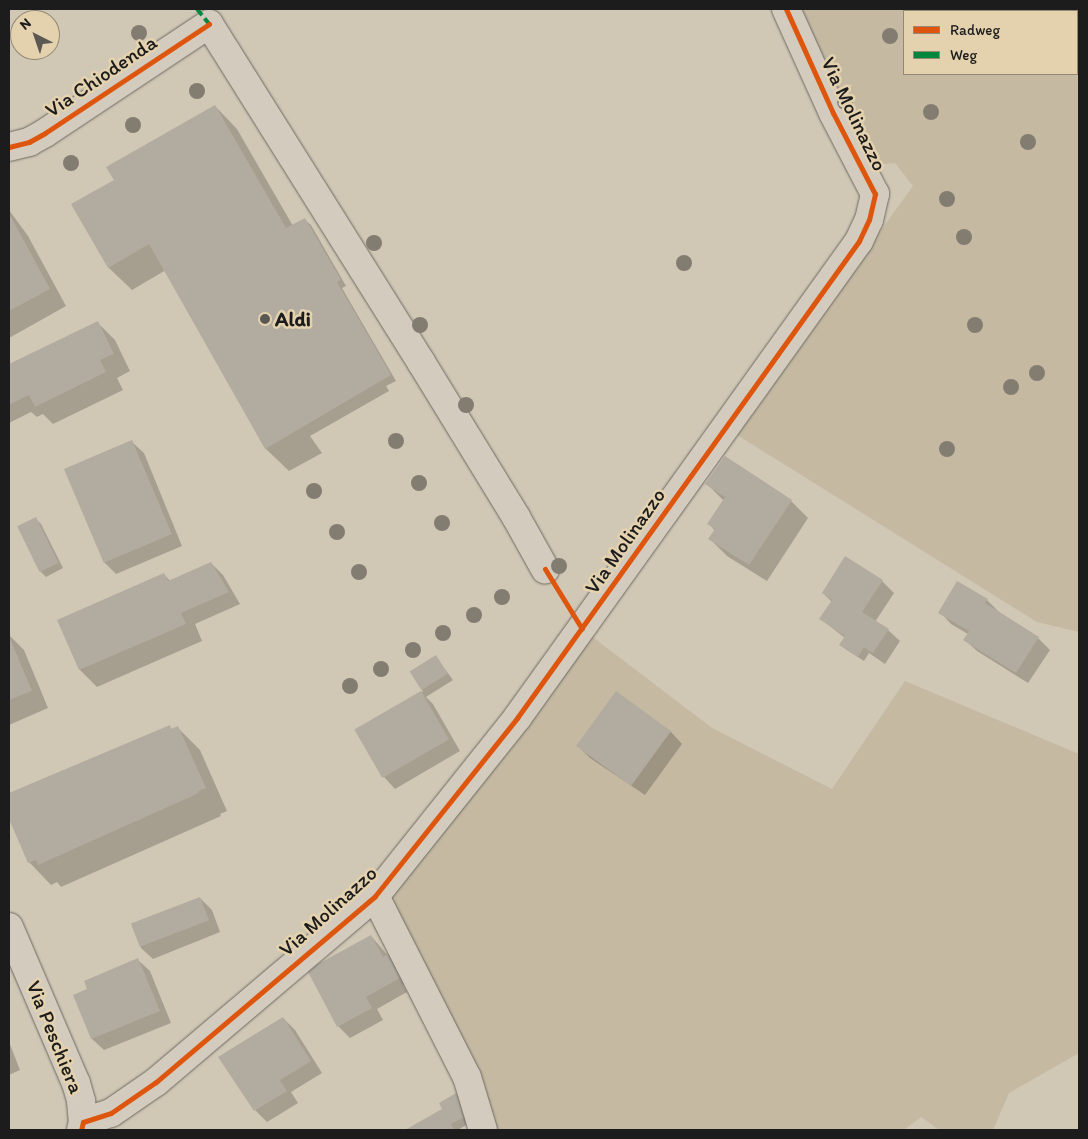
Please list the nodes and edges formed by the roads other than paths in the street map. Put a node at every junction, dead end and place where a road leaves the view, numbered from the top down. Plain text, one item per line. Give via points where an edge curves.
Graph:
1 (786, 9) edge
2 (9, 148) edge
3 (544, 570) dead end
4 (375, 896) junction
5 (9, 927) edge
6 (82, 1126) edge
7 (483, 1130) edge

1 - 4 street, Via Molinazzo via 875,194 869,220 859,241 517,718
2 - 3 street, Via Chiodenda via 45,133 208,24 421,362 516,517
4 - 6 street, Via Molinazzo via 156,1082 112,1113
4 - 7 street via 467,1077
5 - 6 street, Via Peschiera via 76,1084 81,1101

